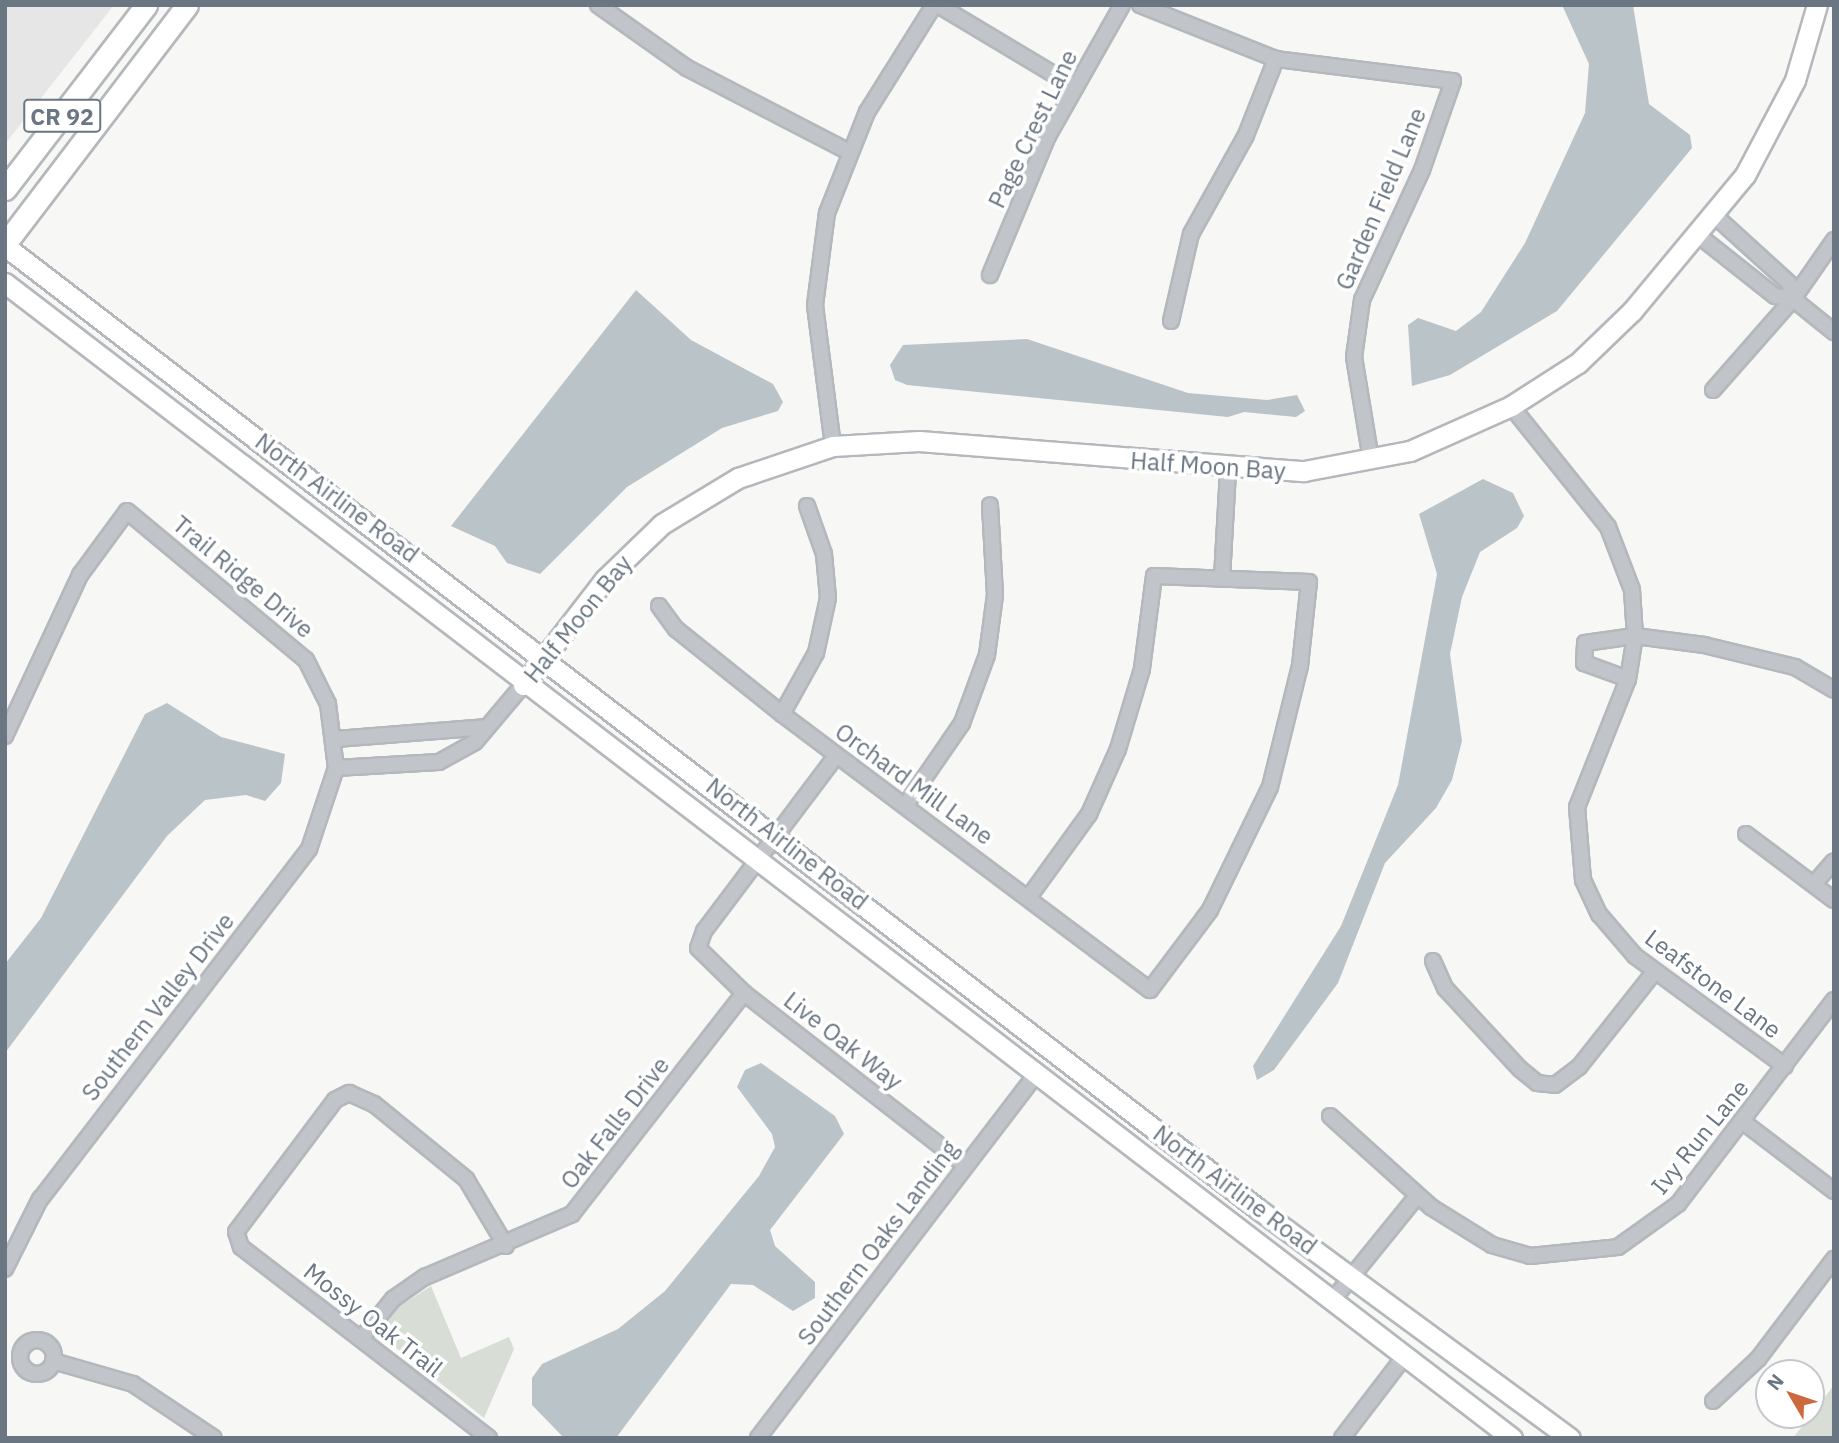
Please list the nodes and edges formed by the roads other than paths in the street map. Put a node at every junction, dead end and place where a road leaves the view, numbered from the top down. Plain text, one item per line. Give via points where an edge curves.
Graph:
1 (146, 5) edge
2 (187, 5) edge
3 (598, 5) edge
4 (936, 5) edge
5 (1122, 5) edge
6 (1140, 5) edge
7 (1817, 5) edge
8 (1276, 59) junction
9 (1075, 87) junction
10 (847, 151) junction
11 (5, 189) edge
12 (1714, 215) junction
13 (1698, 235) junction
14 (1834, 240) edge
15 (5, 245) edge
16 (990, 275) dead end
17 (5, 283) edge
18 (1793, 299) junction
19 (1171, 321) dead end
20 (1834, 332) edge
21 (1713, 390) dead end
22 (1511, 406) junction
23 (833, 446) junction
24 (1371, 460) junction
25 (1228, 470) junction
26 (324, 488) junction
27 (990, 505) dead end
28 (807, 506) dead end
29 (305, 515) junction
30 (1222, 578) junction
31 (659, 606) dead end
32 (1635, 636) junction
33 (545, 657) junction
34 (1628, 679) junction
35 (523, 685) junction
36 (1834, 690) edge
37 (782, 713) junction
38 (490, 726) junction
39 (5, 736) edge
40 (336, 739) junction
41 (836, 756) junction
42 (336, 768) junction
43 (905, 806) junction
44 (1746, 834) dead end
45 (776, 835) junction
46 (1834, 861) edge
47 (757, 862) junction
48 (1814, 884) junction
49 (1029, 897) junction
50 (1834, 900) edge
51 (1433, 961) dead end
52 (1656, 971) junction
53 (744, 993) junction
54 (1834, 1000) edge
55 (1785, 1066) junction
56 (1035, 1076) junction
57 (1330, 1116) dead end
58 (1742, 1121) junction
59 (966, 1166) junction
60 (1834, 1191) edge
61 (1417, 1196) junction
62 (9, 1245) edge
63 (506, 1246) junction
64 (1834, 1259) edge
65 (5, 1269) edge
66 (1351, 1278) junction
67 (1331, 1302) junction
68 (360, 1339) junction
69 (5, 1351) edge
70 (20, 1354) junction
71 (1404, 1357) junction
72 (53, 1361) junction
73 (1713, 1401) dead end
74 (214, 1438) edge
75 (489, 1438) edge
76 (758, 1438) edge
77 (1342, 1438) edge
78 (1512, 1438) edge
79 (1570, 1438) edge

1 - 11 main road, CR 92
2 - 15 main road, CR 92
3 - 10 street via 687,68
4 - 9 street
4 - 10 street
5 - 9 street, Page Crest Lane
6 - 8 street
7 - 12 main road, Half Moon Bay via 1783,108
8 - 19 street via 1246,135 1191,234
8 - 24 street, Garden Field Lane via 1453,81 1422,170 1362,300 1354,358
9 - 16 street, Page Crest Lane
10 - 23 street via 827,213 815,305
12 - 13 main road, Half Moon Bay
12 - 18 street via 1789,283
13 - 18 street via 1775,296
13 - 22 main road, Half Moon Bay via 1604,339
14 - 18 street
15 - 26 main road, North Airline Road
17 - 29 main road, North Airline Road
18 - 20 street
18 - 21 street
22 - 24 main road, Half Moon Bay via 1453,435
22 - 32 street, Leafstone Lane via 1618,545 1632,590
23 - 25 main road, Half Moon Bay via 919,441
23 - 33 main road, Half Moon Bay via 738,478 662,524 605,579
24 - 25 main road, Half Moon Bay via 1304,471
25 - 30 street
26 - 29 main road
26 - 33 main road, North Airline Road
27 - 43 street via 995,595 987,655 962,723
28 - 37 street via 824,554 827,607 808,674
29 - 35 main road, North Airline Road
30 - 49 street via 1154,576 1142,669 1118,749 1089,814
30 - 49 street, Orchard Mill Lane via 1309,582 1298,678 1270,787 1210,910 1150,989
31 - 37 street, Orchard Mill Lane via 676,629
32 - 34 street, Leafstone Lane
32 - 34 street via 1592,639 1580,654 1590,667
32 - 36 street via 1760,657
33 - 35 main road, Half Moon Bay
33 - 45 main road, North Airline Road
34 - 52 street, Leafstone Lane via 1577,807 1576,842 1599,914
35 - 38 street, Half Moon Bay
35 - 47 main road, North Airline Road
37 - 41 street, Orchard Mill Lane
38 - 40 street
38 - 42 street, Half Moon Bay via 439,762
39 - 40 street, Trail Ridge Drive via 80,575 127,511 306,660 328,704
40 - 42 street, Trail Ridge Drive
41 - 43 street, Orchard Mill Lane
41 - 45 street
42 - 62 street, Southern Valley Drive via 309,849
43 - 49 street, Orchard Mill Lane
44 - 48 street
45 - 47 street
45 - 66 main road, North Airline Road
46 - 48 street
47 - 53 street, Live Oak Way via 698,948
47 - 56 main road, North Airline Road
48 - 50 street
51 - 52 street via 1445,988 1520,1069 1537,1083 1555,1085 1579,1067
52 - 55 street, Leafstone Lane
53 - 59 street, Live Oak Way
53 - 63 street, Oak Falls Drive via 572,1214
54 - 55 street, Ivy Run Lane
55 - 58 street, Ivy Run Lane
56 - 59 street, Southern Oaks Landing
56 - 67 main road, North Airline Road
57 - 61 street, Ivy Run Lane
58 - 60 street
58 - 61 street, Ivy Run Lane via 1678,1204 1618,1247 1530,1256 1458,1227
59 - 76 street, Southern Oaks Landing
61 - 66 street
62 - 65 street, Southern Valley Drive
63 - 68 street, Oak Falls Drive via 425,1277 393,1299
63 - 68 street, Mossy Oak Trail via 496,1220 466,1179 374,1104 349,1093 335,1100 236,1232 241,1247
64 - 73 street via 1758,1359
66 - 67 street
66 - 79 main road, North Airline Road
67 - 71 main road, North Airline Road
68 - 75 street, Mossy Oak Trail
69 - 70 street
70 - 72 street via 22,1365 36,1373
70 - 72 street via 25,1345 40,1340 50,1345
71 - 77 street
71 - 78 main road, North Airline Road
72 - 74 street via 133,1384

